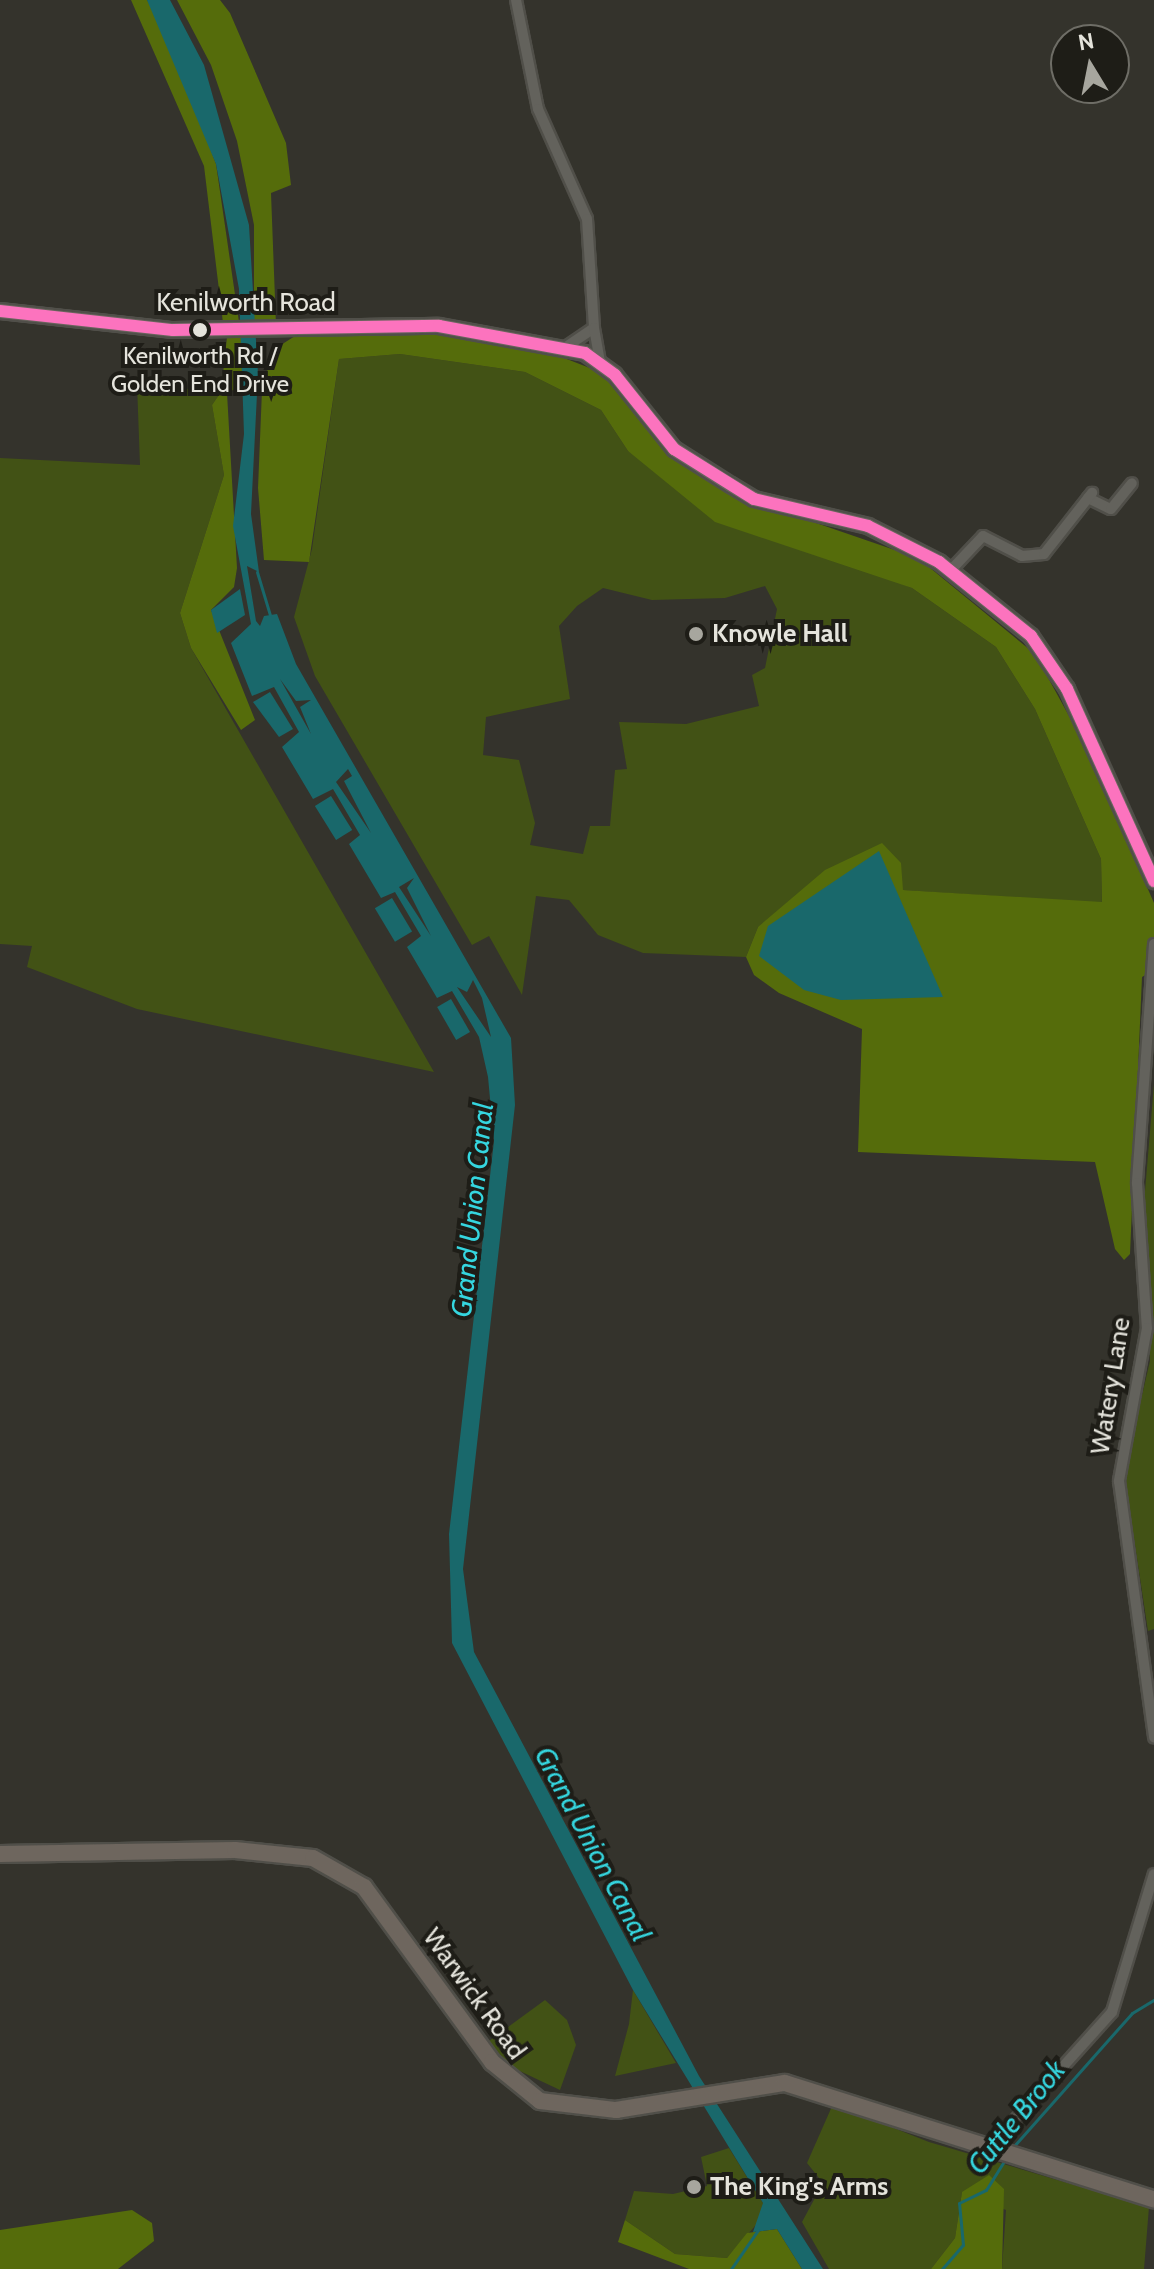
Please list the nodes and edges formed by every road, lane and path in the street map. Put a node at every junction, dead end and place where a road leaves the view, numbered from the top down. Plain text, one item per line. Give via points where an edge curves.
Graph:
1 (516, 0) edge
2 (0, 311) edge
3 (594, 328) junction
4 (567, 346) junction
5 (600, 363) junction
6 (1132, 483) dead end
7 (950, 571) junction
8 (1154, 881) edge
9 (1154, 944) edge
10 (1154, 1738) edge
11 (0, 1854) edge
12 (1154, 1874) edge
13 (988, 2151) junction
14 (1154, 2199) edge

1 - 3 street via 538,109 583,201
2 - 4 main road, Kenilworth Road via 236,330 439,326
3 - 4 street
3 - 5 street
4 - 5 main road, Kenilworth Road
5 - 7 main road, Kenilworth Road via 674,449 754,499 868,526
6 - 7 street via 1111,509 1090,496 1044,554 1022,556 983,536
7 - 8 main road, Kenilworth Road via 1031,636 1059,677
9 - 10 street, Watery Lane via 1137,1169 1147,1328 1119,1481
11 - 13 main road, Warwick Road via 235,1850 338,1867 364,1887 492,2062 527,2096 601,2110 686,2099 723,2088 785,2083
12 - 13 street via 1112,2012
13 - 14 main road, Warwick Road

